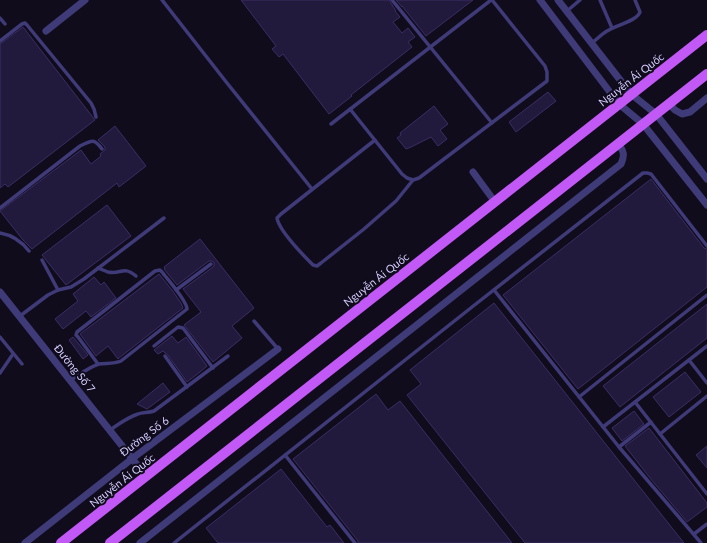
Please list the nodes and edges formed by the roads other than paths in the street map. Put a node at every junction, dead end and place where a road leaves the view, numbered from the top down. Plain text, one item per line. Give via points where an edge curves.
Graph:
1 (85, 0) edge
2 (162, 0) edge
3 (392, 0) edge
4 (492, 0) edge
5 (540, 0) edge
6 (558, 0) edge
7 (580, 0) edge
8 (600, 0) edge
9 (635, 0) edge
10 (567, 11) junction
11 (0, 18) edge
12 (5, 24) dead end
13 (612, 28) junction
14 (46, 31) dead end
15 (707, 35) edge
16 (0, 41) edge
17 (592, 43) junction
18 (430, 47) junction
19 (707, 74) edge
20 (631, 94) junction
21 (707, 98) edge
22 (619, 104) junction
23 (669, 104) junction
24 (350, 109) junction
25 (656, 114) junction
26 (96, 117) dead end
27 (492, 123) junction
28 (331, 124) dead end
29 (643, 124) junction
30 (375, 140) junction
31 (618, 144) junction
32 (102, 149) dead end
33 (473, 172) dead end
34 (707, 179) edge
35 (413, 180) junction
36 (312, 189) junction
37 (495, 202) junction
38 (707, 206) edge
39 (0, 208) edge
40 (164, 218) dead end
41 (0, 233) edge
42 (707, 246) edge
43 (29, 251) dead end
44 (42, 260) dead end
45 (211, 264) dead end
46 (98, 268) junction
47 (136, 276) dead end
48 (58, 290) junction
49 (176, 290) junction
50 (494, 290) junction
51 (0, 292) edge
52 (707, 295) edge
53 (20, 316) junction
54 (254, 321) dead end
55 (0, 337) edge
56 (154, 346) dead end
57 (707, 346) edge
58 (278, 349) joint
59 (14, 354) junction
60 (165, 356) dead end
61 (228, 356) dead end
62 (689, 360) junction
63 (22, 364) dead end
64 (98, 364) junction
65 (0, 365) edge
66 (5, 367) junction
67 (213, 368) junction
68 (0, 373) edge
69 (71, 380) junction
70 (707, 382) edge
71 (188, 387) junction
72 (707, 396) edge
73 (579, 397) junction
74 (635, 402) junction
75 (651, 422) junction
76 (603, 427) junction
77 (110, 430) junction
78 (660, 434) junction
79 (619, 447) junction
80 (285, 455) junction
81 (133, 458) junction
82 (146, 476) junction
83 (707, 494) edge
84 (707, 524) edge
85 (694, 534) junction
86 (25, 543) edge
87 (61, 543) edge
88 (110, 543) edge
89 (140, 543) edge
90 (174, 543) edge
91 (355, 543) edge
92 (701, 543) edge

1 - 14 street
2 - 36 lane
3 - 18 lane
4 - 18 lane
4 - 27 lane via 545,66 548,77 547,81
5 - 22 street
6 - 10 street
7 - 10 lane
8 - 13 lane
9 - 13 lane via 640,12 638,16
10 - 17 street
11 - 12 lane
13 - 17 lane
15 - 20 main road, Nguyễn Ái Quốc
16 - 26 lane via 25,23 91,103
17 - 20 street
18 - 24 lane
18 - 27 lane
19 - 23 main road
20 - 22 main road, Nguyễn Ái Quốc
20 - 25 street
21 - 23 street via 690,112 682,114
22 - 29 street
22 - 37 main road, Nguyễn Ái Quốc
23 - 25 main road
24 - 28 lane
24 - 30 lane
25 - 29 main road
25 - 34 street
27 - 35 lane
29 - 31 main road
29 - 38 street
30 - 35 lane via 402,174
30 - 36 lane
31 - 88 main road
31 - 89 street via 623,150 621,164
32 - 39 lane via 95,141 80,146
33 - 37 street
35 - 36 lane via 396,201 317,266 294,246 277,223 277,218
37 - 82 main road, Nguyễn Ái Quốc
40 - 46 lane
41 - 43 lane via 21,242
42 - 50 lane via 651,174 643,173
44 - 48 lane
45 - 49 lane
46 - 47 lane via 108,272 126,270
46 - 48 lane via 71,287
48 - 53 lane
49 - 64 lane via 187,306 185,311 121,360 116,363
49 - 64 lane via 160,270 155,271 80,329 76,334
50 - 73 lane
50 - 80 lane
51 - 53 street, Đường Số 7
52 - 73 lane
53 - 69 street, Đường Số 7
54 - 58 lane
55 - 59 lane
56 - 67 lane via 178,327 183,328
57 - 62 lane
58 - 81 street, Đường Số 6
59 - 63 lane
59 - 66 lane
60 - 71 lane
61 - 67 lane
62 - 70 lane
62 - 74 lane
64 - 69 lane
65 - 66 lane
66 - 68 lane
67 - 71 lane
69 - 77 street, Đường Số 7
71 - 77 lane via 154,411 132,416
72 - 78 lane
73 - 76 lane
74 - 75 lane
74 - 76 lane
75 - 78 lane
75 - 79 lane
76 - 79 lane
77 - 81 street, Đường Số 7
78 - 83 lane
79 - 85 lane
80 - 90 lane
80 - 91 lane
81 - 82 street, Đường Số 7
81 - 86 street, Đường Số 6
82 - 87 main road, Nguyễn Ái Quốc
84 - 85 lane
85 - 92 lane

